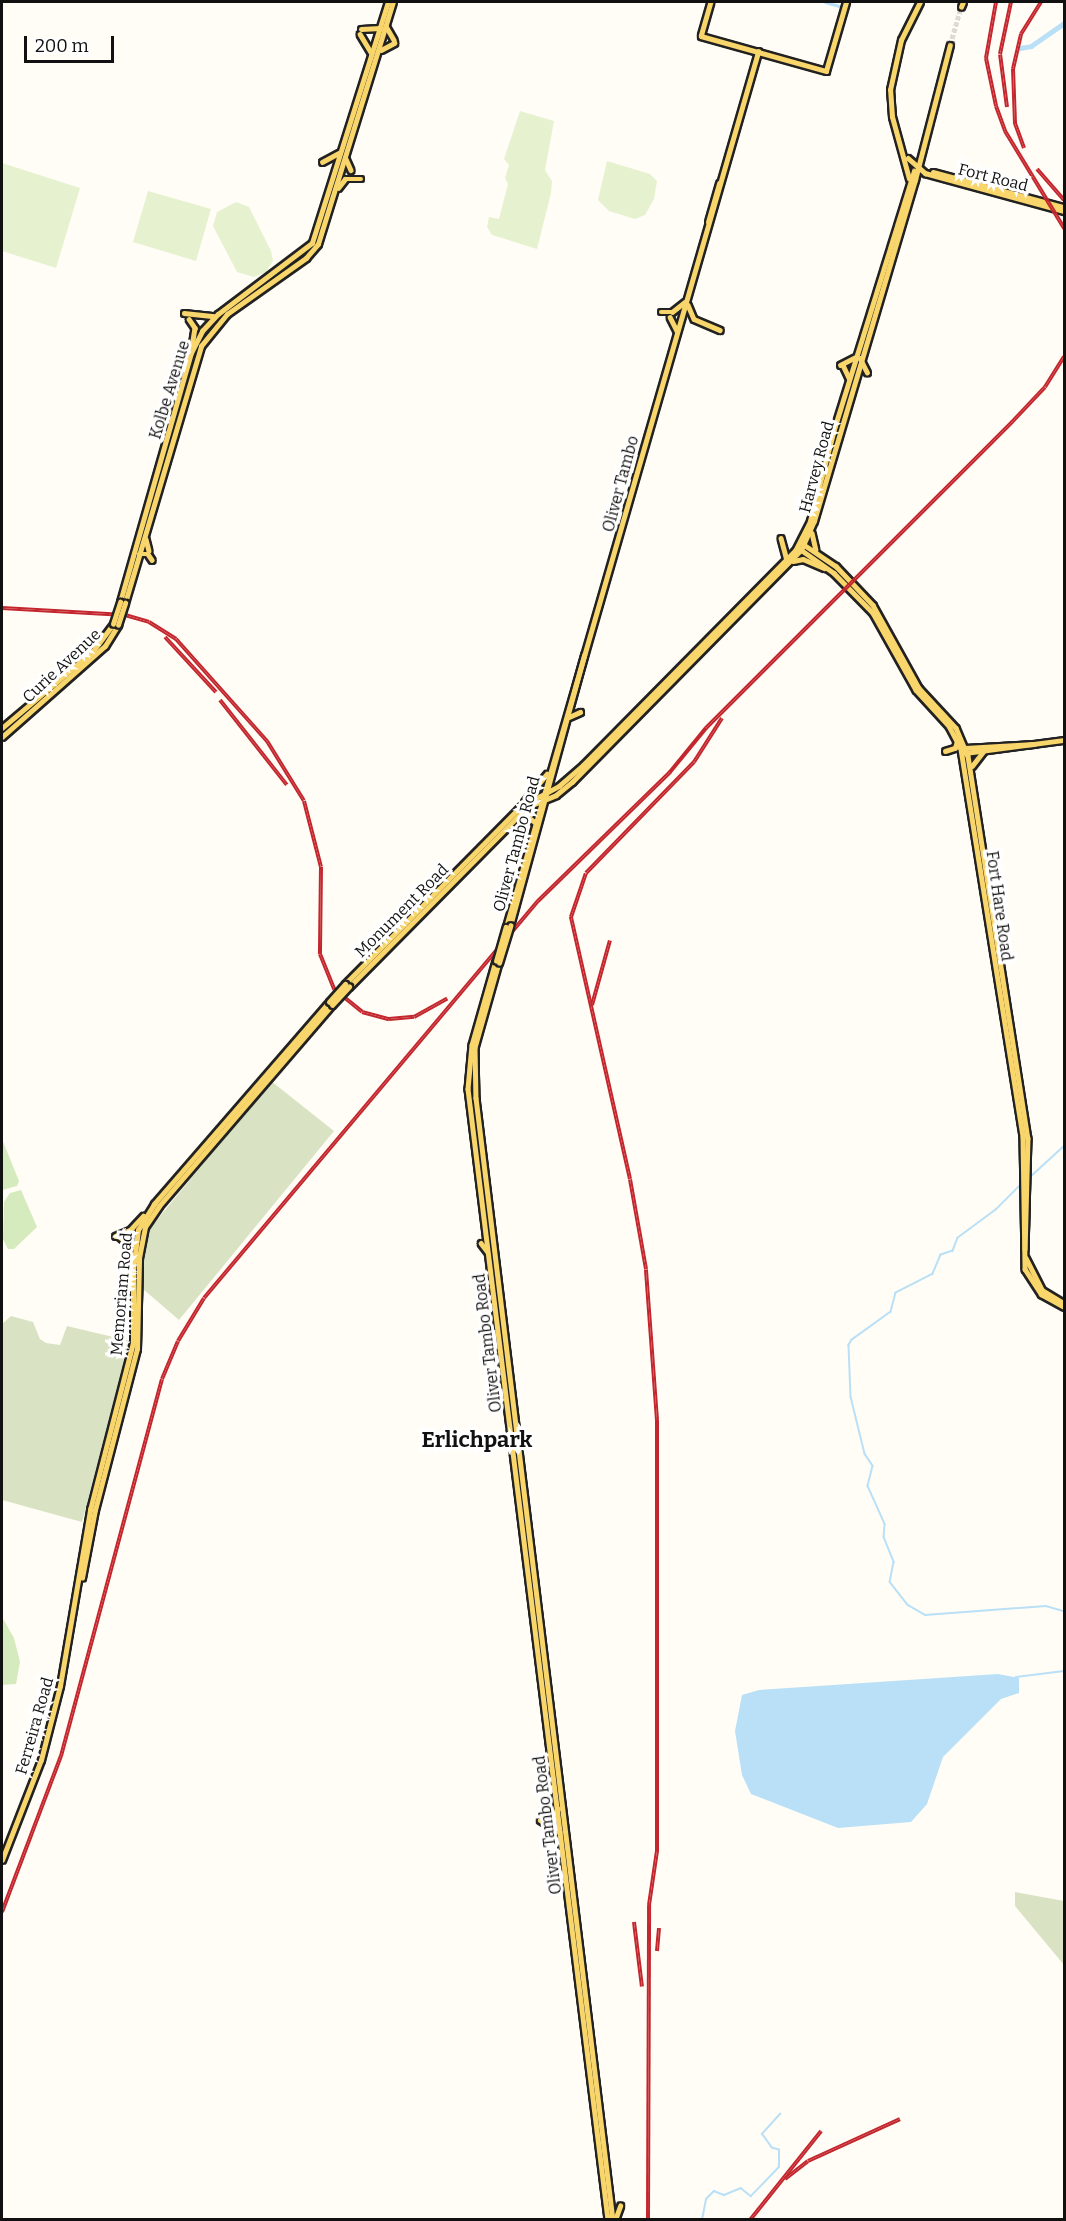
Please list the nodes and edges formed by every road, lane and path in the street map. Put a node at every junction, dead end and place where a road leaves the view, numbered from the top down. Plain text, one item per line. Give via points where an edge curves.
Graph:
1 (388, 2) edge
2 (393, 2) edge
3 (711, 2) edge
4 (846, 2) edge
5 (920, 2) edge
6 (383, 27) junction
7 (950, 45) tunnel mouth
8 (758, 52) junction
9 (378, 54) junction
10 (371, 55) junction
11 (902, 147) junction
12 (341, 151) junction
13 (345, 156) junction
14 (322, 162) dead end
15 (351, 170) dead end
16 (920, 170) junction
17 (361, 179) dead end
18 (915, 180) junction
19 (908, 190) junction
20 (335, 192) junction
21 (1065, 207) edge
22 (1065, 211) edge
23 (884, 275) junction
24 (686, 302) junction
25 (661, 312) dead end
26 (184, 313) dead end
27 (218, 314) junction
28 (670, 317) dead end
29 (189, 319) dead end
30 (720, 330) dead end
31 (677, 331) junction
32 (191, 353) junction
33 (858, 357) junction
34 (867, 372) dead end
35 (849, 378) junction
36 (173, 427) junction
37 (151, 516) junction
38 (139, 524) junction
39 (813, 527) junction
40 (147, 529) junction
41 (136, 535) junction
42 (145, 536) junction
43 (781, 538) dead end
44 (616, 542) junction
45 (142, 546) junction
46 (801, 546) junction
47 (148, 551) dead end
48 (139, 554) junction
49 (152, 560) dead end
50 (789, 561) junction
51 (836, 566) junction
52 (128, 570) junction
53 (837, 575) junction
54 (122, 602) junction
55 (115, 625) junction
56 (584, 655) junction
57 (573, 703) junction
58 (569, 717) junction
59 (2, 728) edge
60 (959, 733) junction
61 (2, 736) edge
62 (957, 739) junction
63 (1065, 740) edge
64 (980, 750) junction
65 (964, 751) junction
66 (945, 752) dead end
67 (584, 766) junction
68 (551, 771) junction
69 (971, 771) junction
70 (572, 782) junction
71 (563, 783) junction
72 (546, 791) junction
73 (544, 799) junction
74 (522, 804) junction
75 (544, 805) junction
76 (517, 817) junction
77 (535, 822) junction
78 (508, 927) junction
79 (347, 986) junction
80 (284, 1056) junction
81 (1026, 1137) junction
82 (154, 1204) junction
83 (488, 1223) junction
84 (144, 1232) junction
85 (136, 1239) junction
86 (489, 1240) junction
87 (140, 1249) junction
88 (489, 1256) junction
89 (135, 1271) junction
90 (1065, 1305) edge
91 (86, 1546) joint
92 (558, 1809) junction
93 (548, 1819) dead end
94 (540, 1820) dead end
95 (560, 1833) junction
96 (2, 1860) edge
97 (610, 2200) junction
98 (608, 2220) edge
99 (614, 2220) edge

1 - 6 main road
2 - 6 main road
3 - 8 main road via 701,36
4 - 8 main road via 826,71
5 - 11 main road via 901,40 890,90 892,117
6 - 9 main road, Kolbe Avenue
6 - 9 main road via 394,42
6 - 10 main road, Kolbe Avenue
6 - 10 main road via 361,32
7 - 16 main road, Harvey Road via 919,155
8 - 24 main road, Oliver Tambo
9 - 13 main road, Kolbe Avenue
10 - 12 main road, Kolbe Avenue
11 - 16 main road
11 - 19 main road via 909,168
12 - 14 main road
12 - 27 main road, Kolbe Avenue via 312,243
13 - 15 main road
13 - 20 main road, Kolbe Avenue
16 - 18 main road
16 - 18 main road, Harvey Road
16 - 19 main road
16 - 21 main road, Fort Road
16 - 22 main road, Fort Road
17 - 20 main road via 345,179
18 - 23 main road, Harvey Road
19 - 23 main road, Harvey Road
20 - 36 main road, Kolbe Avenue via 315,249 227,314 208,334
23 - 33 main road, Harvey Road
24 - 25 main road via 677,310
24 - 30 main road via 694,318
24 - 31 main road, Oliver Tambo
24 - 44 main road, Oliver Tambo
26 - 27 main road via 206,318
27 - 32 main road, Kolbe Avenue via 202,331
28 - 31 main road
29 - 32 main road via 195,327
31 - 44 main road, Oliver Tambo
32 - 36 main road, Kolbe Avenue
33 - 34 main road
33 - 35 main road, Harvey Road
33 - 35 main road via 842,365
33 - 39 main road, Harvey Road
35 - 46 main road, Harvey Road
36 - 37 main road, Kolbe Avenue
36 - 38 main road, Kolbe Avenue
37 - 38 main road via 146,524
37 - 40 main road, Kolbe Avenue
38 - 40 main road
38 - 41 main road, Kolbe Avenue
39 - 46 main road, Harvey Road
39 - 51 main road via 814,549
40 - 42 main road, Kolbe Avenue
41 - 45 main road
41 - 52 main road, Kolbe Avenue
42 - 45 main road, Kolbe Avenue
42 - 47 main road
43 - 50 main road
44 - 56 main road, Oliver Tambo Road
45 - 48 main road, Kolbe Avenue
45 - 52 main road via 135,550
46 - 50 main road, Harvey Road
46 - 51 main road, Fort Hare Road
46 - 53 main road, Fort Hare Road
48 - 49 main road via 148,554
48 - 54 main road, Kolbe Avenue
50 - 53 main road via 811,561
50 - 67 main road, Harvey Road
51 - 60 main road, Fort Hare Road via 878,611 920,688
52 - 54 main road, Kolbe Avenue
53 - 62 main road, Fort Hare Road via 878,619 916,690
54 - 55 main road, Curie Avenue, bridge
55 - 59 main road, Curie Avenue via 93,651
55 - 61 main road, Curie Avenue via 105,646
56 - 57 main road, Oliver Tambo Road
56 - 68 main road, Oliver Tambo Road
57 - 58 main road, Oliver Tambo Road
57 - 58 main road via 580,712
58 - 68 main road, Oliver Tambo Road
60 - 64 main road
60 - 65 main road, Fort Hare Road
62 - 65 main road, Fort Hare Road
62 - 66 main road via 955,748
63 - 64 main road
64 - 65 main road
64 - 69 main road
65 - 69 main road, Fort Hare Road
65 - 81 main road, Fort Hare Road
67 - 70 main road, Harvey Road
67 - 71 main road, Harvey Road
68 - 71 main road
68 - 72 main road, Oliver Tambo Road
68 - 74 main road
69 - 81 main road, Fort Hare Road
70 - 73 main road, Harvey Road
70 - 75 main road
71 - 72 main road, Harvey Road
72 - 73 main road, Oliver Tambo Road
72 - 74 main road, Monument Road
73 - 75 main road, Oliver Tambo Road
73 - 76 main road, Monument Road
73 - 77 main road, Oliver Tambo Road
74 - 79 main road, Monument Road
75 - 78 main road, Oliver Tambo Road
76 - 77 main road via 528,816
76 - 79 main road, Monument Road
77 - 78 main road, Oliver Tambo Road
78 - 83 main road, Oliver Tambo Road, bridge via 474,1061
79 - 80 main road, Monument Road, bridge
80 - 82 main road, Memoriam Road
80 - 84 main road, Memoriam Road via 159,1206
81 - 90 main road, Fort Hare Road via 1028,1267 1042,1290
82 - 85 main road, Memoriam Road
82 - 89 main road via 130,1230 117,1237 129,1245
83 - 86 main road, Oliver Tambo Road
83 - 86 main road, Oliver Tambo Road
83 - 88 main road via 480,1240
84 - 85 main road
84 - 87 main road, Memoriam Road
85 - 87 main road
85 - 89 main road, Memoriam Road
86 - 88 main road, Oliver Tambo Road
86 - 97 main road, Oliver Tambo Road
87 - 89 main road, Memoriam Road
88 - 92 main road, Oliver Tambo Road
89 - 91 main road, Memoriam Road via 133,1342
91 - 96 main road, Ferreira Road via 53,1717
92 - 93 main road
92 - 95 main road, Oliver Tambo Road
94 - 95 main road
95 - 98 main road, Oliver Tambo Road
97 - 99 main road, Oliver Tambo Road
97 - 99 main road via 619,2207

